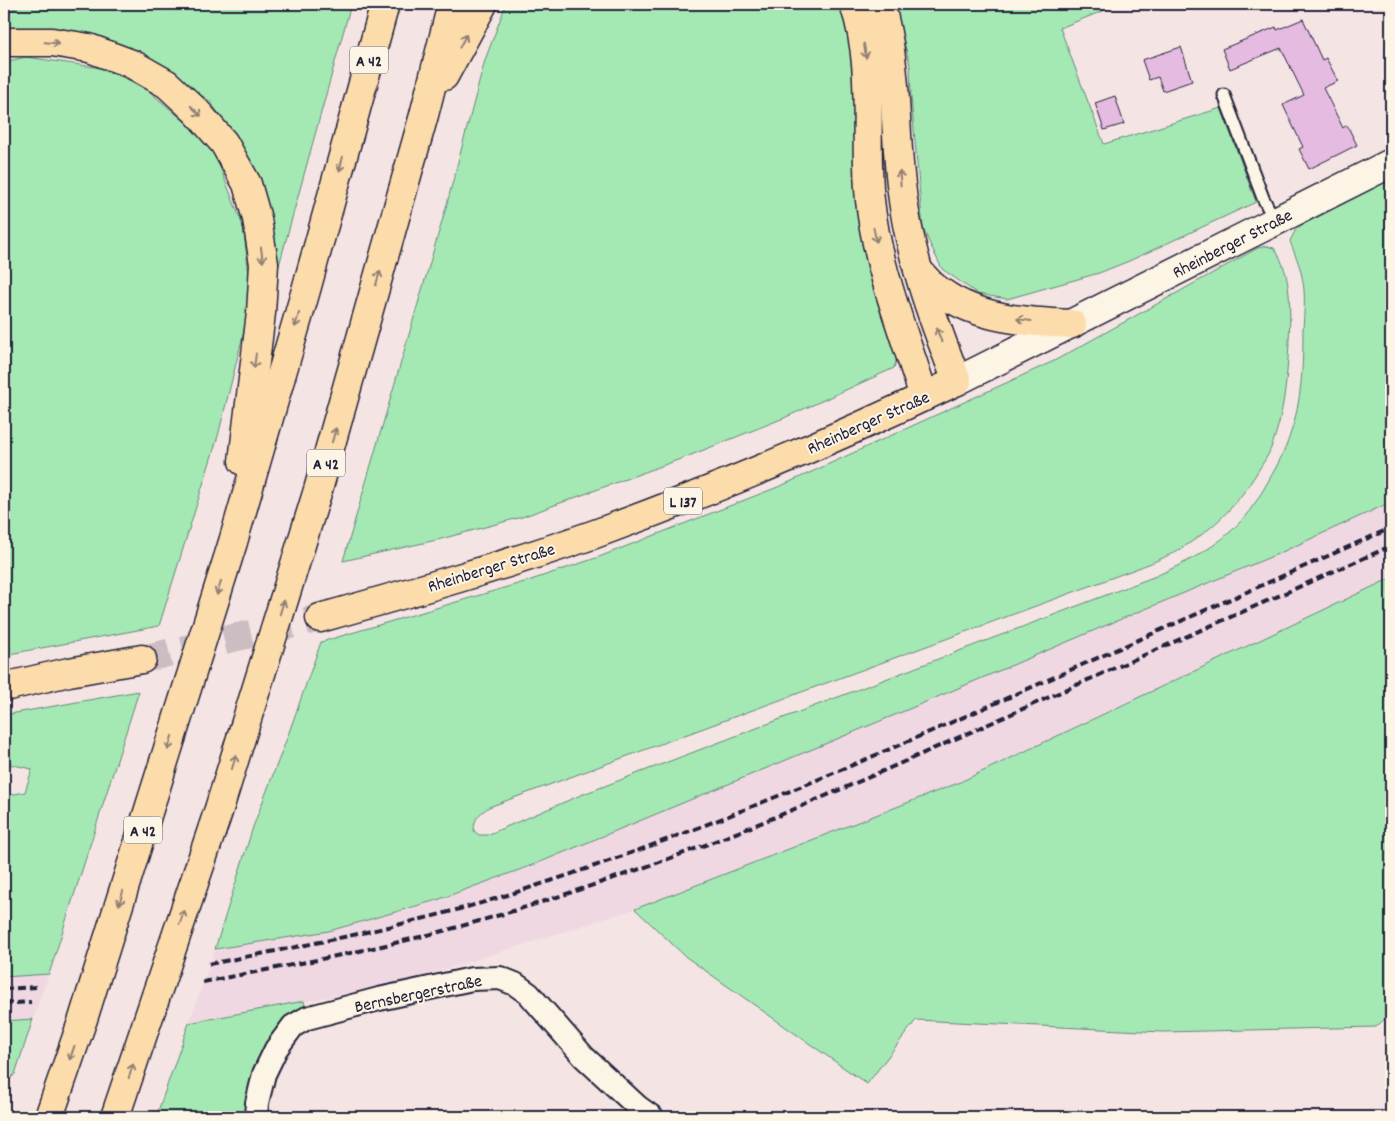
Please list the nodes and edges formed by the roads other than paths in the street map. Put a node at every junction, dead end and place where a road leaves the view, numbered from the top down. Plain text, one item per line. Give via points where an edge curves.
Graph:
1 (384, 4) edge
2 (452, 4) edge
3 (483, 4) edge
4 (854, 4) edge
5 (880, 4) edge
6 (4, 42) edge
7 (1224, 95) dead end
8 (424, 115) junction
9 (1391, 163) edge
10 (1275, 221) junction
11 (917, 269) junction
12 (1072, 324) junction
13 (957, 381) junction
14 (924, 397) junction
15 (233, 542) junction
16 (320, 618) tunnel mouth
17 (142, 659) tunnel mouth
18 (5, 686) edge
19 (49, 1117) edge
20 (115, 1117) edge
21 (256, 1117) edge
22 (652, 1117) edge

1 -> 15 main road, A 42
2 - 8 main road, A 42
8 -> 3 main road
4 -> 14 main road via 866,54 868,170 873,223 886,280
11 -> 5 main road via 906,220 890,48
6 -> 15 main road via 52,42 88,48 132,64 167,84 224,143 247,184 257,219 264,264
7 - 10 lane
20 -> 8 main road, A 42 via 219,809 318,490
9 - 10 main road, Rheinberger Straße / L 137
10 - 12 main road, Rheinberger Straße / L 137
12 -> 11 main road via 997,316 963,305 940,292
13 -> 11 main road
12 - 13 main road, Rheinberger Straße / L 137
13 - 14 main road, Rheinberger Straße / L 137
14 - 16 main road, Rheinberger Straße / L 137 via 702,493 594,534 535,555
15 -> 19 main road, A 42 via 86,1010
17 - 18 main road
21 - 22 street, Bernsbergerstraße via 264,1074 276,1049 293,1026 307,1018 472,979 500,978 516,984 528,994 584,1057

